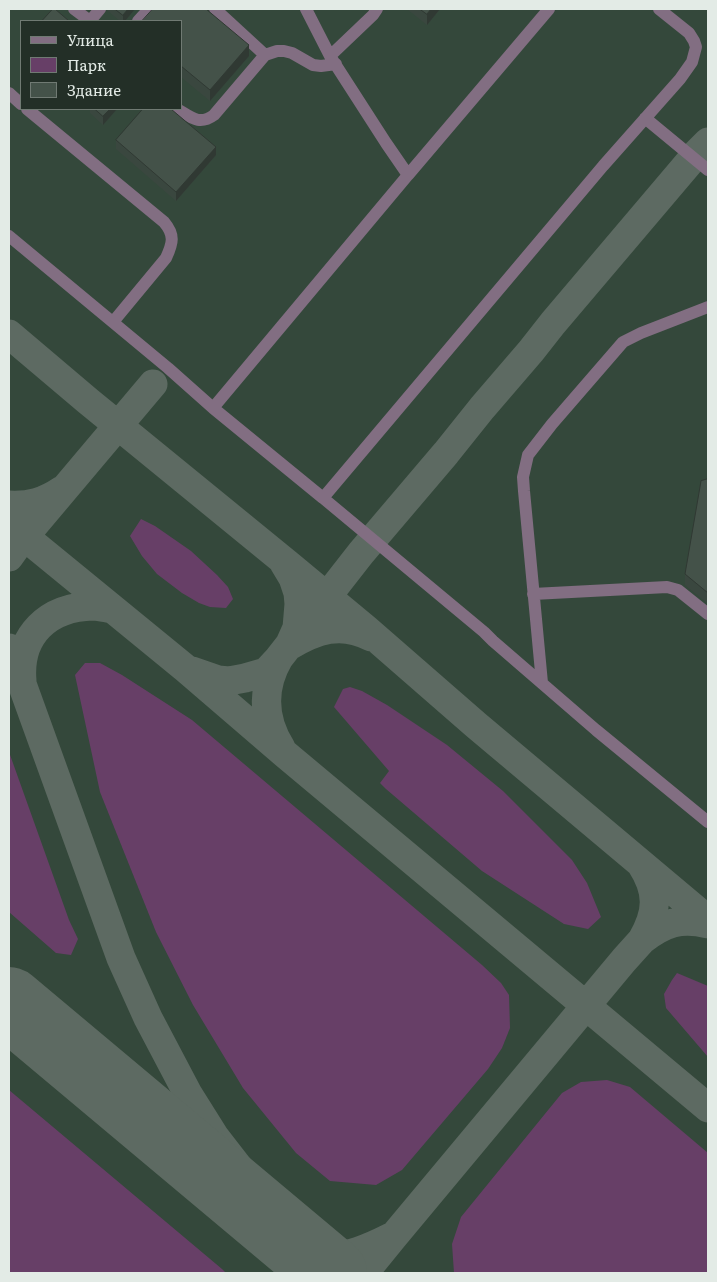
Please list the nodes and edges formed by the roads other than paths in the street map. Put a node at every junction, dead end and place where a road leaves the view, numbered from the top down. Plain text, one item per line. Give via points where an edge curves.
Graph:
1 (74, 9) edge
2 (100, 9) edge
3 (149, 9) edge
4 (215, 9) edge
5 (306, 9) edge
6 (377, 9) edge
7 (549, 9) edge
8 (659, 9) edge
9 (89, 20) edge
10 (91, 20) edge
11 (139, 20) edge
12 (265, 55) junction
13 (333, 60) junction
14 (9, 94) edge
15 (20, 103) edge
16 (28, 110) edge
17 (179, 110) edge
18 (645, 118) junction
19 (708, 170) edge
20 (408, 175) junction
21 (9, 236) edge
22 (708, 307) edge
23 (113, 322) junction
24 (213, 408) junction
25 (323, 498) junction
26 (533, 594) junction
27 (708, 614) edge
28 (542, 683) junction
29 (708, 822) edge

1 - 9 lane
2 - 10 lane
3 - 11 lane
4 - 12 lane
5 - 13 lane
6 - 13 lane
7 - 20 lane
8 - 18 lane via 689,34 696,47 692,62 680,79
12 - 13 lane via 284,51 321,66
12 - 17 lane via 209,119 198,121
13 - 20 lane
14 - 15 lane
16 - 23 lane via 164,222 171,232 172,242 166,258
18 - 19 lane
18 - 25 lane
20 - 24 lane
21 - 23 lane
22 - 26 lane via 623,342 528,455 523,484
23 - 24 lane
24 - 25 lane
25 - 28 lane
26 - 27 lane via 667,587 678,590
26 - 28 lane
28 - 29 lane

